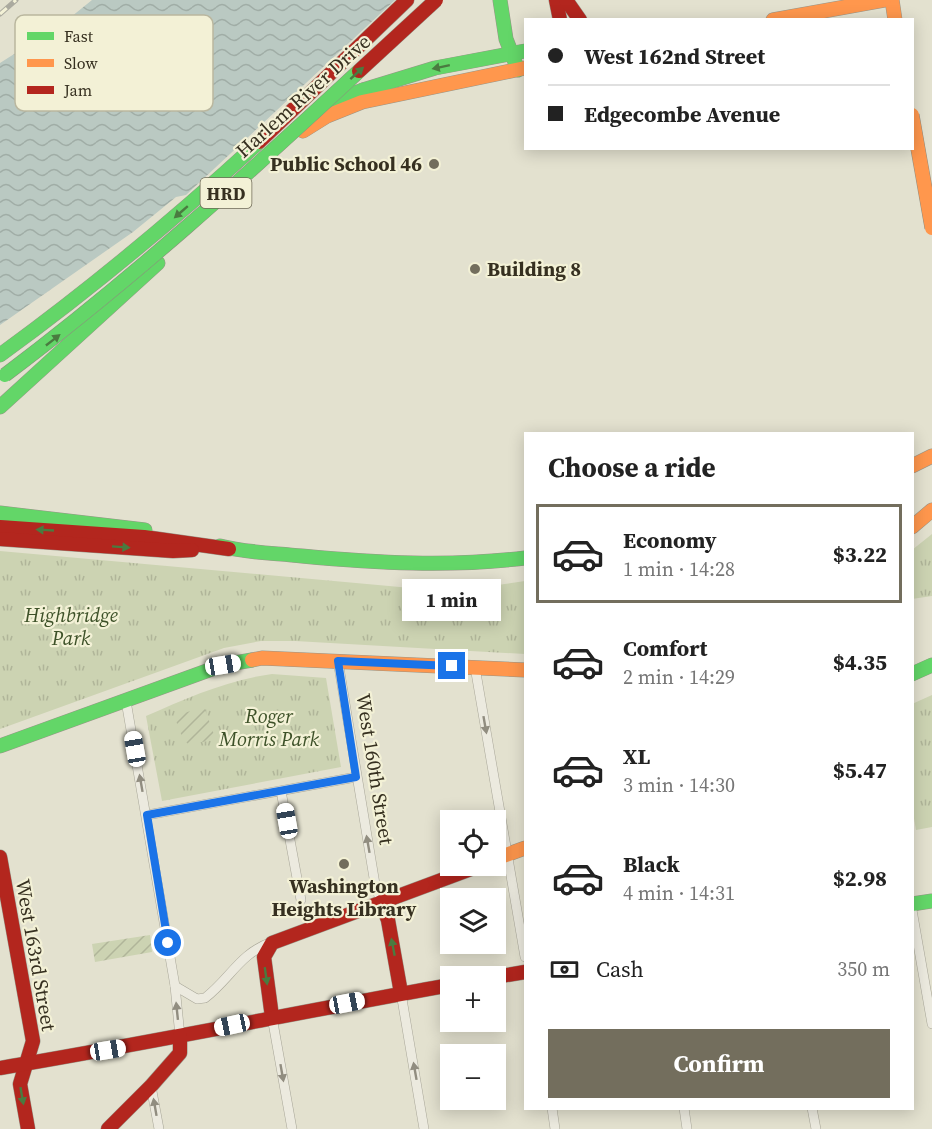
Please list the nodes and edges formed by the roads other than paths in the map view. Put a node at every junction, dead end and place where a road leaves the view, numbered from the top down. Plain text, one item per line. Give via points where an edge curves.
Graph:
1 (407, 0) edge
2 (436, 0) edge
3 (500, 0) edge
4 (556, 0) edge
5 (566, 0) edge
6 (884, 0) edge
7 (892, 0) edge
8 (560, 18) edge
9 (579, 18) edge
10 (784, 18) edge
11 (895, 18) edge
12 (524, 51) edge
13 (510, 54) junction
14 (470, 61) junction
15 (521, 69) edge
16 (412, 74) junction
17 (473, 78) junction
18 (417, 90) junction
19 (364, 95) junction
20 (280, 122) junction
21 (914, 126) edge
22 (914, 133) edge
23 (930, 209) edge
24 (932, 228) edge
25 (932, 235) edge
26 (0, 355) edge
27 (3, 377) edge
28 (0, 407) edge
29 (932, 456) edge
30 (914, 465) edge
31 (932, 510) edge
32 (0, 513) edge
33 (914, 525) edge
34 (0, 527) edge
35 (0, 539) edge
36 (229, 549) junction
37 (524, 558) edge
38 (338, 661) junction
39 (932, 665) edge
40 (475, 667) junction
41 (524, 670) edge
42 (914, 673) edge
43 (126, 701) junction
44 (0, 746) edge
45 (356, 777) junction
46 (281, 791) junction
47 (495, 810) edge
48 (147, 815) junction
49 (524, 848) edge
50 (506, 855) edge
51 (0, 857) edge
52 (506, 874) edge
53 (452, 876) edge
54 (301, 900) dead end
55 (932, 901) edge
56 (381, 902) junction
57 (914, 904) edge
58 (914, 921) edge
59 (277, 940) junction
60 (524, 953) edge
61 (524, 972) edge
62 (506, 975) edge
63 (175, 986) junction
64 (440, 987) edge
65 (401, 993) junction
66 (272, 1017) junction
67 (932, 1024) edge
68 (180, 1036) junction
69 (26, 1063) junction
70 (0, 1068) edge
71 (152, 1086) junction
72 (552, 1110) edge
73 (684, 1110) edge
74 (812, 1110) edge
75 (28, 1129) edge
76 (108, 1129) edge
77 (159, 1129) edge
78 (292, 1129) edge
79 (424, 1129) edge
80 (555, 1129) edge
81 (687, 1129) edge
82 (816, 1129) edge

1 - 20 main road, Harlem River Drive / HRD
27 -> 2 main road, Harlem River Drive / HRD, bridge via 161,252
3 - 13 main road
4 - 8 main road
5 - 9 main road
6 - 10 main road
7 - 11 main road
12 - 13 main road
13 - 14 main road
13 - 15 main road
14 -> 16 main road
14 - 17 main road
15 - 17 main road
16 - 18 main road
16 - 19 main road
17 - 18 main road
18 - 19 main road
19 - 20 main road
19 - 28 main road, Harlem River Drive via 330,113 292,141
20 -> 26 main road, Harlem River Drive / HRD via 130,255
21 - 24 main road, bridge
22 - 23 main road
23 - 25 street
29 - 30 main road
31 - 33 main road
32 - 36 main road via 176,534
36 -> 34 main road via 144,537
35 -> 36 main road via 173,551
36 - 37 main road via 419,565
38 - 40 main road
38 - 43 main road via 262,658 223,665
38 - 45 street, West 160th Street
39 - 42 main road
40 - 41 main road
40 -> 47 street
43 - 44 main road
48 -> 43 street
45 - 46 street
56 -> 45 street, West 160th Street
46 - 48 street
46 - 54 street
48 - 63 street
49 - 50 main road
51 - 69 main road, West 163rd Street via 33,1041
52 - 60 street
53 - 56 main road
55 - 57 main road
56 - 59 main road
65 -> 56 main road, West 160th Street
58 - 67 street
59 - 63 street via 259,946 243,958 205,998 197,999
59 -> 66 main road via 264,957
61 - 62 main road
68 -> 63 street
64 - 65 main road
65 - 66 main road
79 -> 65 street, West 160th Street
66 - 68 main road
66 -> 78 street
68 - 69 main road
68 - 71 main road via 180,1053
69 - 70 main road
69 -> 75 main road, West 163rd Street via 20,1084
71 - 76 main road
77 -> 71 street
72 - 80 street
73 - 81 street
74 - 82 street

